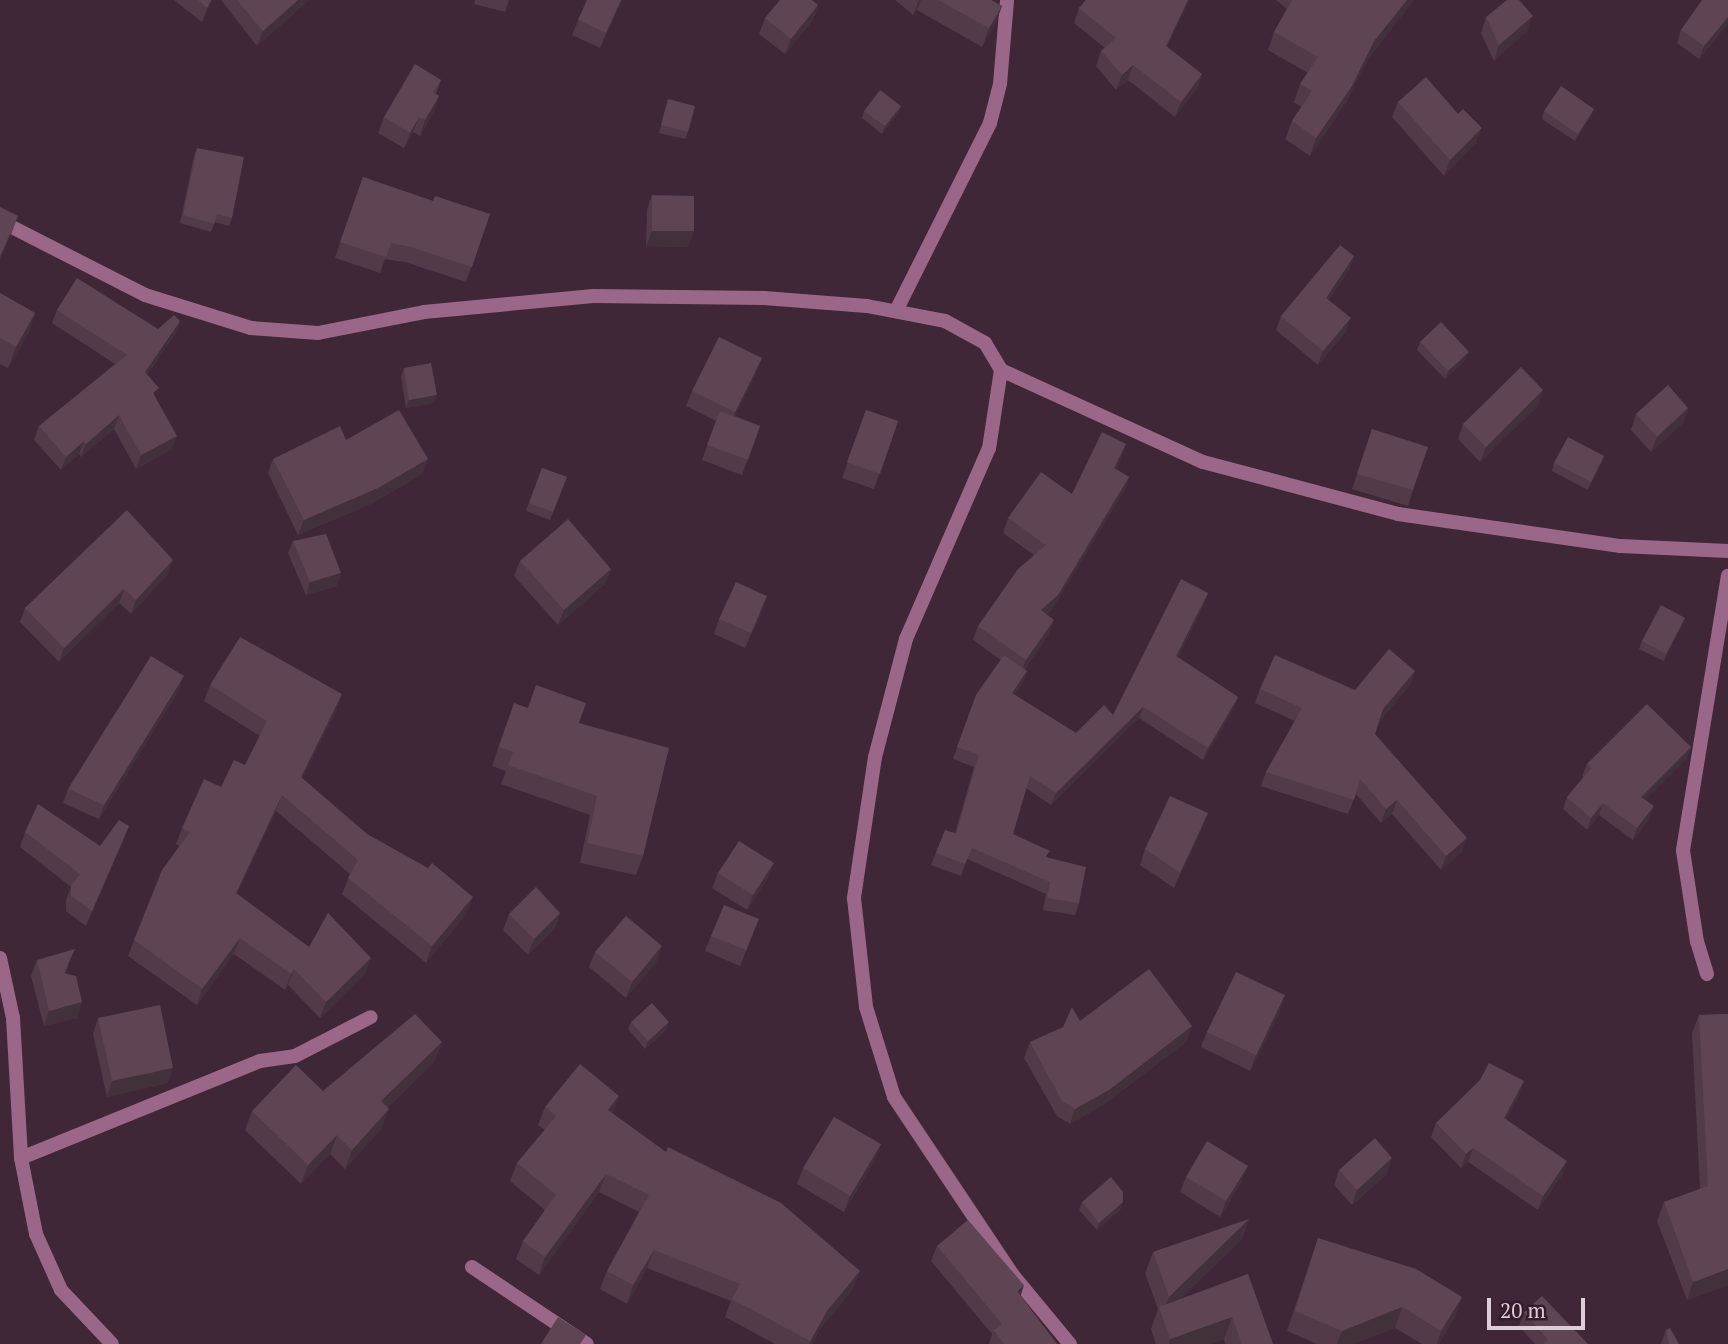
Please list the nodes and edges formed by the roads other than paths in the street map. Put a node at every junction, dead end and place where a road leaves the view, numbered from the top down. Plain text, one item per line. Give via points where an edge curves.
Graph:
1 (1007, 0) edge
2 (0, 221) edge
3 (896, 311) junction
4 (1001, 370) junction
5 (1728, 551) edge
6 (1728, 576) edge
7 (0, 958) edge
8 (1707, 974) dead end
9 (372, 1017) dead end
10 (21, 1158) junction
11 (472, 1267) dead end
12 (112, 1344) edge
13 (587, 1344) edge
14 (1070, 1344) edge

1 - 3 street via 1000,84 990,123
2 - 3 street via 145,295 251,328 318,333 424,312 593,296 764,298
3 - 4 street via 945,321 985,343
4 - 5 street via 1203,462 1398,514 1620,546
4 - 14 street via 989,447 906,639 875,757 854,898 866,1007 894,1097 1012,1274
6 - 8 street via 1684,850 1697,942
7 - 10 street via 13,1018
9 - 10 street via 295,1056 260,1061
10 - 12 street via 36,1234 61,1290
11 - 13 street

